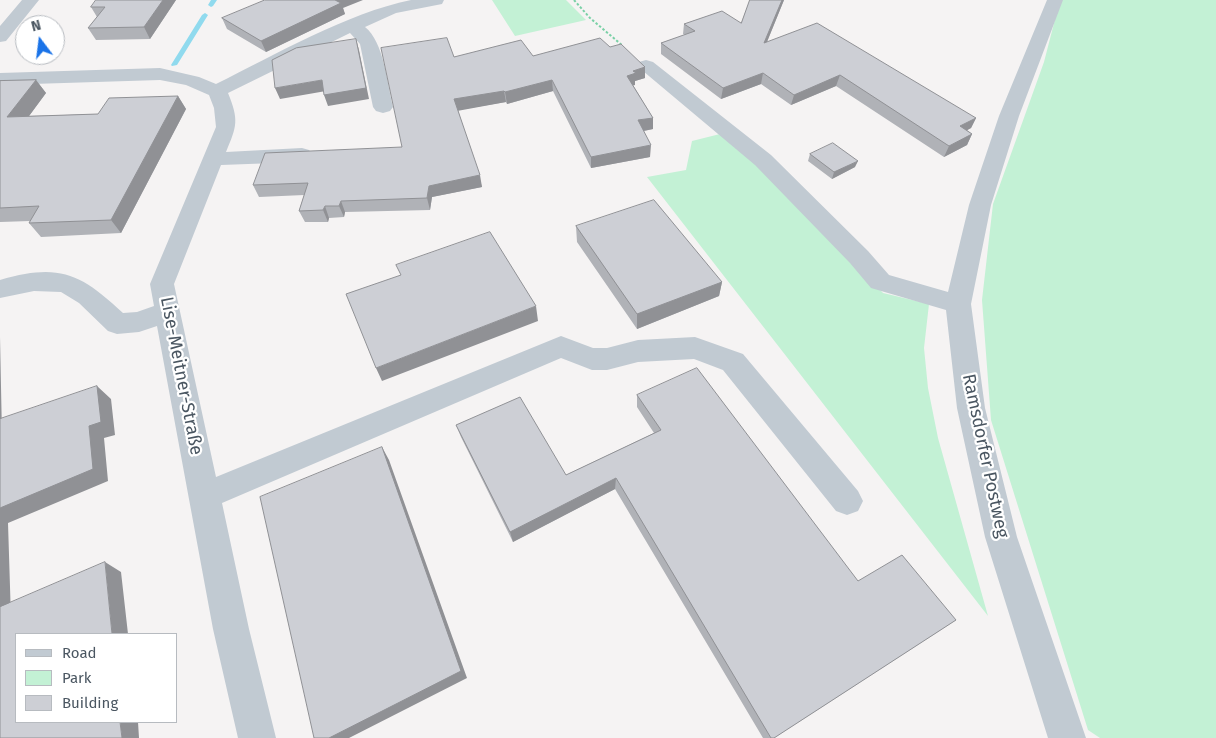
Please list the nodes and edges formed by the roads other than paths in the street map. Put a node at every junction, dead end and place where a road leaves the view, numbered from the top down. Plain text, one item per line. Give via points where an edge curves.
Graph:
1 (31, 0) edge
2 (436, 0) edge
3 (1055, 0) edge
4 (353, 26) junction
5 (0, 37) edge
6 (646, 66) edge
7 (0, 79) edge
8 (217, 90) junction
9 (382, 107) dead end
10 (326, 154) edge
11 (213, 160) junction
12 (0, 289) edge
13 (958, 304) junction
14 (168, 311) junction
15 (204, 496) junction
16 (847, 501) dead end
17 (257, 738) edge
18 (1067, 738) edge

1 - 5 street
2 - 4 street via 392,9
3 - 13 street, Ramsdorfer Postweg via 1000,142 980,205
4 - 8 street
4 - 9 street via 369,44
6 - 13 street via 763,160 859,256 880,282
7 - 8 street via 160,74
8 - 11 street, Lise-Meitner-Straße via 224,108 226,127
10 - 11 street
11 - 14 street, Lise-Meitner-Straße via 162,284
12 - 14 street via 44,281 69,284 117,324 139,322
13 - 18 street, Ramsdorfer Postweg via 971,408 1001,537
14 - 15 street, Lise-Meitner-Straße
15 - 16 street via 561,347 592,359 607,359 638,351 695,348 733,362
15 - 17 street, Lise-Meitner-Straße

